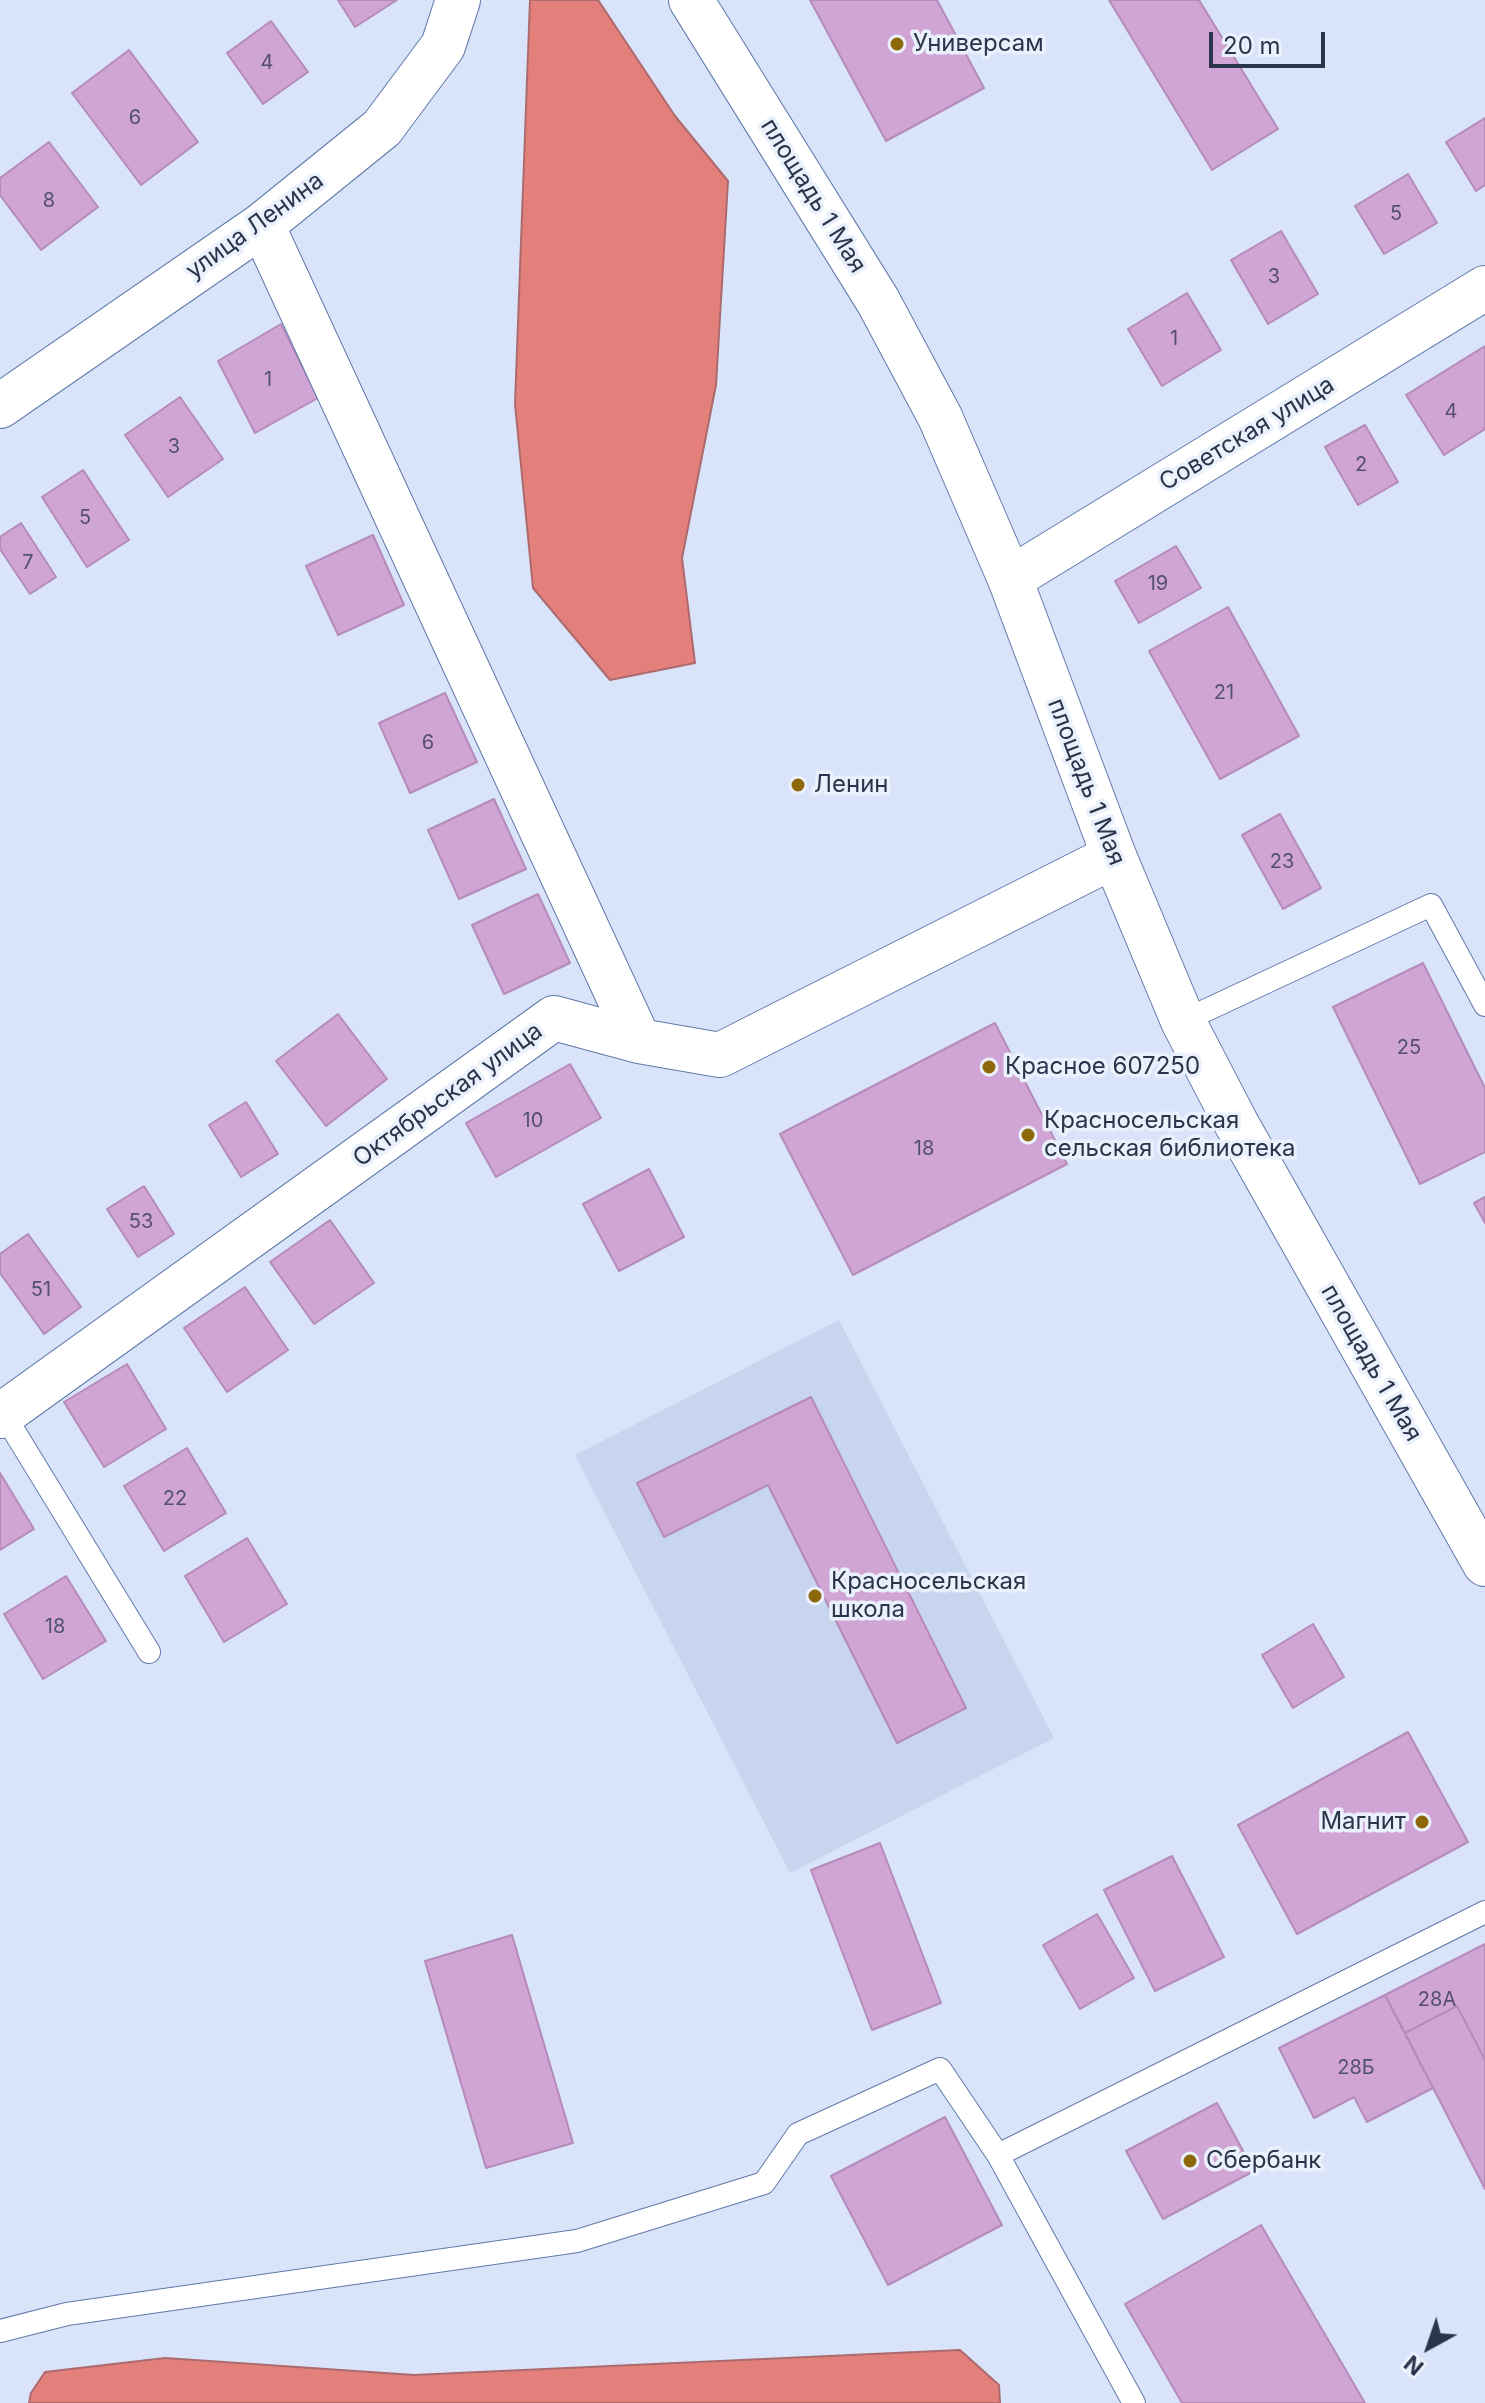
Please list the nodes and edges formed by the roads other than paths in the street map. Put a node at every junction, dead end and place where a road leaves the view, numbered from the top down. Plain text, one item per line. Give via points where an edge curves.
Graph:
1 (458, 0) edge
2 (691, 0) edge
3 (262, 225) junction
4 (1485, 288) edge
5 (0, 406) edge
6 (1010, 579) junction
7 (1114, 856) junction
8 (1485, 1005) edge
9 (1183, 1021) junction
10 (639, 1041) junction
11 (2, 1414) edge
12 (1485, 1564) edge
13 (149, 1652) dead end
14 (1485, 1912) edge
15 (998, 2155) junction
16 (0, 2331) edge
17 (1134, 2403) edge

1 - 3 street, улица Ленина via 443,46 382,128
2 - 6 street, площадь 1 Мая via 878,301 940,417
3 - 5 street, улица Ленина
3 - 10 street
4 - 6 street, Советская улица
6 - 7 street, площадь 1 Мая
7 - 9 street, площадь 1 Мая
7 - 10 street, Октябрьская улица via 720,1055
8 - 9 lane via 1431,905
9 - 12 street, площадь 1 Мая
10 - 11 street, Октябрьская улица via 554,1018
11 - 13 lane
14 - 15 lane
15 - 16 lane via 940,2069 798,2134 764,2183 577,2241 67,2314
15 - 17 lane

